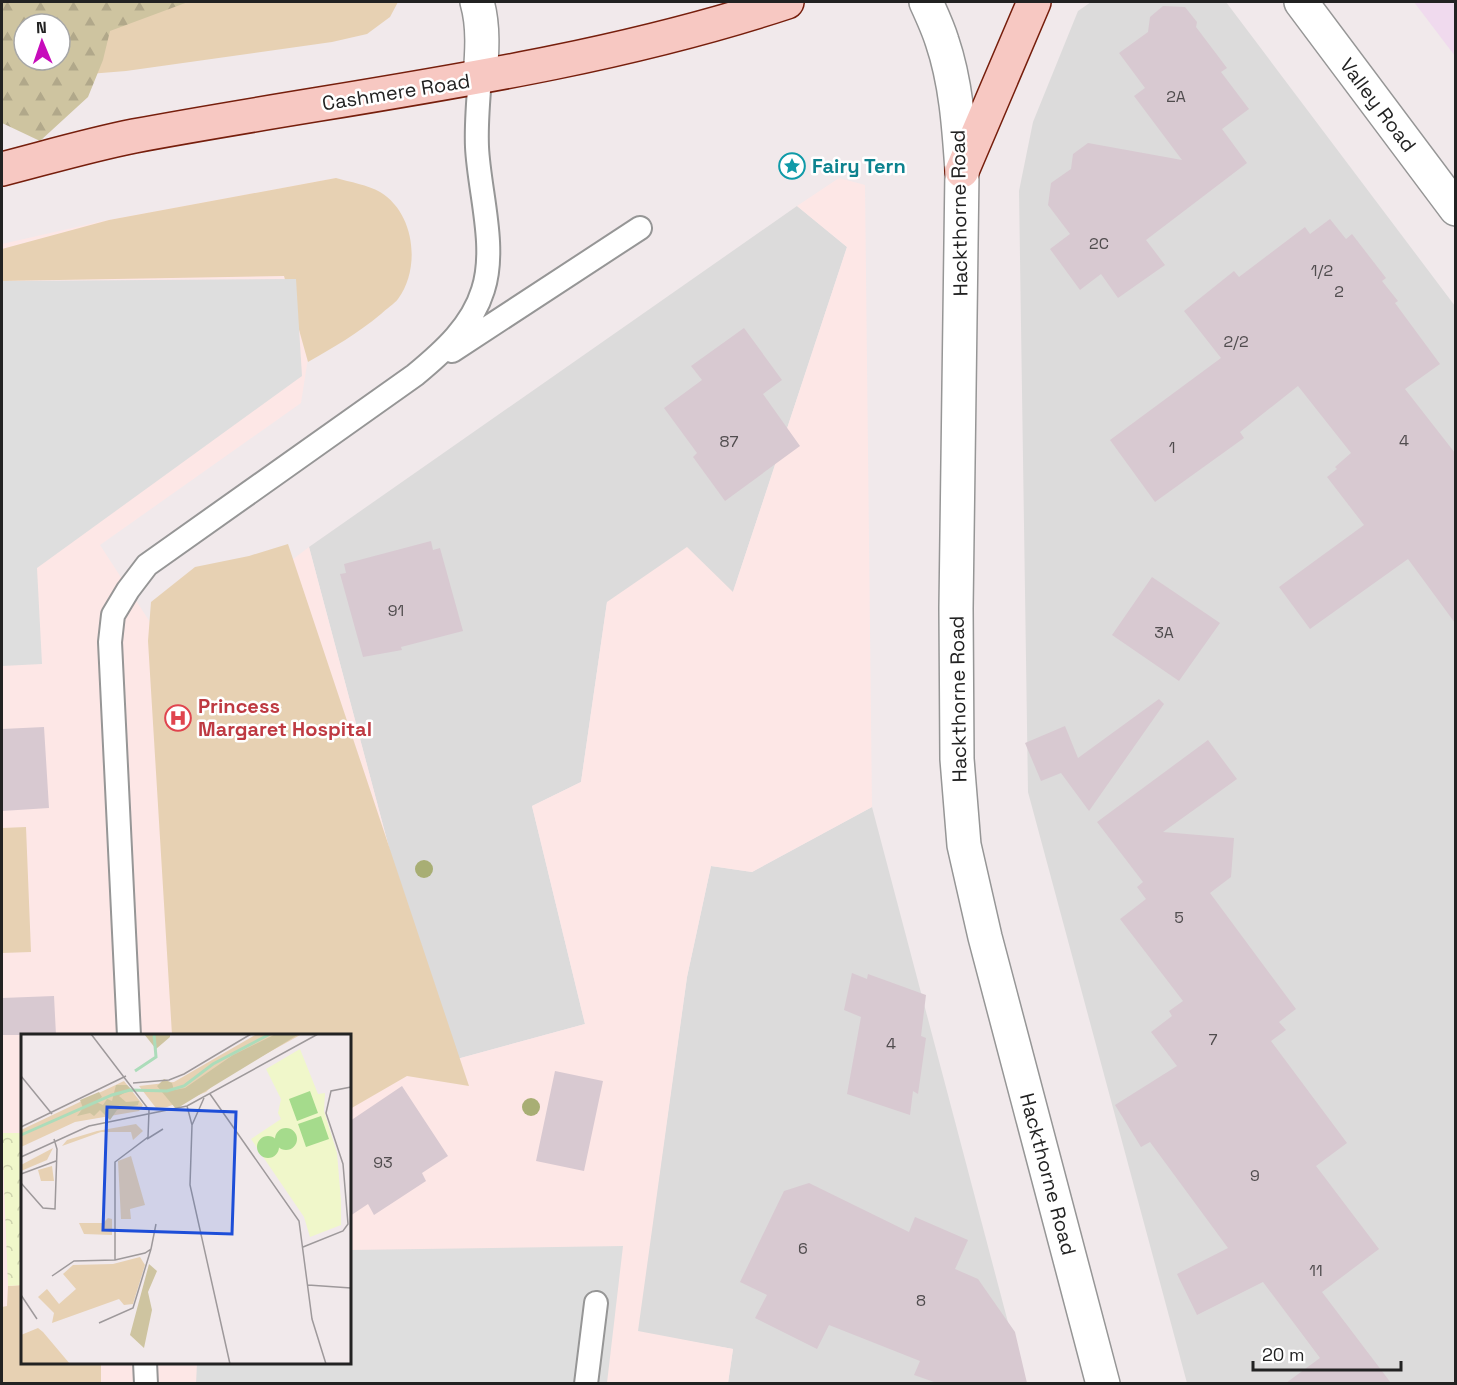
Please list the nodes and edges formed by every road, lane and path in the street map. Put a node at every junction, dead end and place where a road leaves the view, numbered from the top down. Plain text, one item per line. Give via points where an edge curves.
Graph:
1 (477, 2) edge
2 (787, 2) edge
3 (927, 2) edge
4 (1034, 2) edge
5 (1301, 2) edge
6 (480, 78) junction
7 (2, 169) edge
8 (962, 171) junction
9 (1455, 209) edge
10 (640, 228) dead end
11 (416, 375) junction
12 (129, 1034) edge
13 (596, 1303) dead end
14 (145, 1364) edge
15 (146, 1383) edge
16 (586, 1383) edge
17 (1103, 1383) edge

1 - 6 street via 482,44
2 - 6 main road, Cashmere Road via 685,31
3 - 8 street, Hackthorne Road via 952,77
4 - 8 main road
5 - 9 street, Valley Road
6 - 7 main road, Cashmere Road via 132,137
6 - 11 lane via 477,149 488,264 484,289 470,319 447,349
8 - 17 street, Hackthorne Road via 956,608 957,759 964,845
10 - 11 lane
11 - 12 lane via 147,565 114,615 110,642
13 - 16 lane
14 - 15 lane

